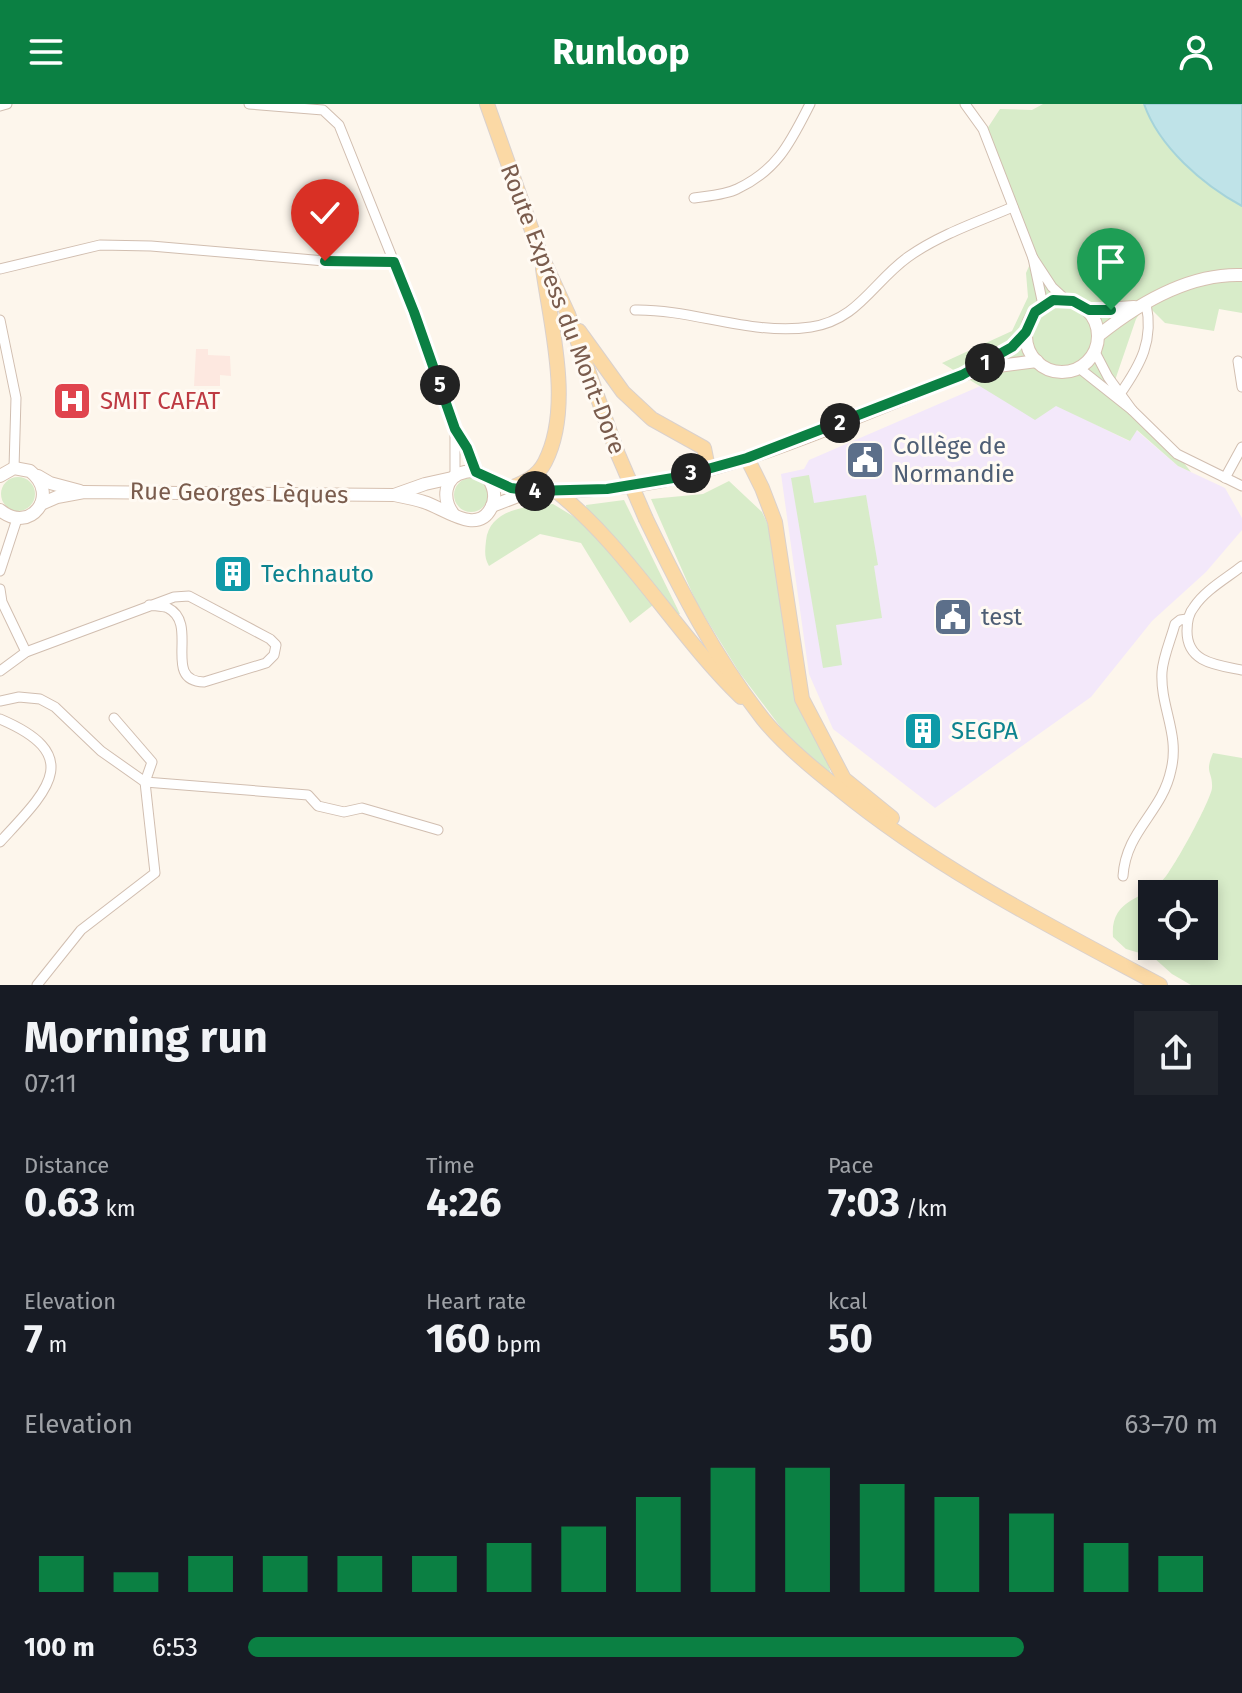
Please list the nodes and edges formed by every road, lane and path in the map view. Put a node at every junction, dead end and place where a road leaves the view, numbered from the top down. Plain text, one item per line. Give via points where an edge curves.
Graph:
1 (7, 104) edge
2 (249, 104) edge
3 (487, 104) edge
4 (810, 104) edge
5 (965, 104) edge
6 (0, 106) edge
7 (694, 198) dead end
8 (1013, 207) junction
9 (540, 253) junction
10 (1033, 258) junction
11 (394, 262) junction
12 (0, 269) edge
13 (1242, 275) edge
14 (1065, 299) junction
15 (1043, 305) junction
16 (1144, 305) junction
17 (635, 310) dead end
18 (1089, 310) junction
19 (568, 314) junction
20 (0, 320) edge
21 (1026, 332) junction
22 (1099, 335) junction
23 (1095, 352) junction
24 (1037, 361) junction
25 (1238, 361) dead end
26 (1079, 368) junction
27 (962, 375) junction
28 (1242, 387) edge
29 (1120, 394) junction
30 (1132, 410) junction
31 (455, 429) junction
32 (1242, 447) edge
33 (747, 458) junction
34 (14, 468) junction
35 (708, 468) junction
36 (30, 471) junction
37 (482, 475) junction
38 (0, 476) edge
39 (454, 477) junction
40 (1225, 478) junction
41 (1242, 486) edge
42 (511, 488) junction
43 (533, 491) junction
44 (556, 491) junction
45 (84, 492) junction
46 (394, 495) junction
47 (41, 504) junction
48 (492, 506) junction
49 (0, 511) edge
50 (454, 515) junction
51 (17, 519) junction
52 (1242, 566) edge
53 (0, 571) edge
54 (0, 589) edge
55 (149, 605) junction
56 (1187, 619) junction
57 (26, 652) junction
58 (1242, 670) edge
59 (0, 671) edge
60 (0, 701) edge
61 (114, 718) dead end
62 (0, 719) edge
63 (764, 720) junction
64 (145, 782) junction
65 (438, 830) dead end
66 (0, 842) edge
67 (1123, 876) dead end
68 (1100, 953) junction
69 (37, 985) edge
70 (1160, 985) edge

1 - 6 street
2 - 11 street via 313,108 331,115 348,144
3 - 9 main road, Route Express du Mont-Dore
4 - 7 street via 787,149 770,168 736,190
5 - 8 street via 983,129
8 - 10 street
8 - 17 street via 930,243 840,319 812,327 781,329
9 - 19 main road, Route Express du Mont-Dore
9 - 42 main road via 558,404 545,464
10 - 14 street
10 - 15 street
11 - 12 street via 100,245
11 - 31 street
13 - 16 main road via 1188,282
14 - 15 main road
14 - 18 main road
15 - 21 main road
16 - 18 main road
16 - 22 main road
16 - 29 street via 1151,325 1146,347
18 - 22 main road
19 - 35 main road via 623,392 652,419 704,448
19 - 63 main road, Route Express du Mont-Dore, bridge via 646,519 706,636
20 - 34 street via 16,398
21 - 24 main road
21 - 27 main road via 1012,347
22 - 23 main road
23 - 26 main road
23 - 29 street
24 - 26 main road via 1057,372
24 - 27 main road
25 - 28 street
26 - 30 street
27 - 33 main road
29 - 30 street
30 - 40 street via 1177,454
31 - 37 street
31 - 39 street
32 - 40 street
33 - 35 main road
33 - 68 main road via 775,522 802,699 844,779 910,833
34 - 36 main road, Rue Georges Lèques
34 - 38 main road
35 - 44 main road via 652,484
36 - 45 main road, Rue Georges Lèques
36 - 47 main road via 42,485
37 - 39 main road via 469,471
37 - 42 main road
37 - 48 main road via 494,491
39 - 46 main road, Rue Georges Lèques
39 - 50 main road via 446,501
40 - 41 street
42 - 43 main road
43 - 44 main road
43 - 48 main road
44 - 63 main road via 596,528 710,667
45 - 46 main road, Rue Georges Lèques
45 - 47 main road, Rue Georges Lèques
46 - 50 main road, Rue Georges Lèques
47 - 51 main road, Rue Georges Lèques
48 - 50 main road via 469,521
49 - 51 main road
51 - 53 street
52 - 56 street via 1202,598
54 - 57 street
55 - 55 street via 169,608 180,618 183,669 196,682 266,663 274,655 276,645 270,639 189,596
55 - 57 street
56 - 58 street via 1187,639 1199,659
56 - 67 street via 1175,624 1162,672 1175,752 1170,775 1153,813 1132,839
57 - 59 street
60 - 64 street via 19,697 48,703
61 - 64 street via 152,762
62 - 66 street via 43,744 52,759 45,788
63 - 68 main road, Route Express du Mont-Dore via 865,811 1003,902
64 - 65 street via 308,795 318,806 344,812 362,808
64 - 69 street via 155,873 81,930
68 - 70 main road, Route Express du Mont-Dore

